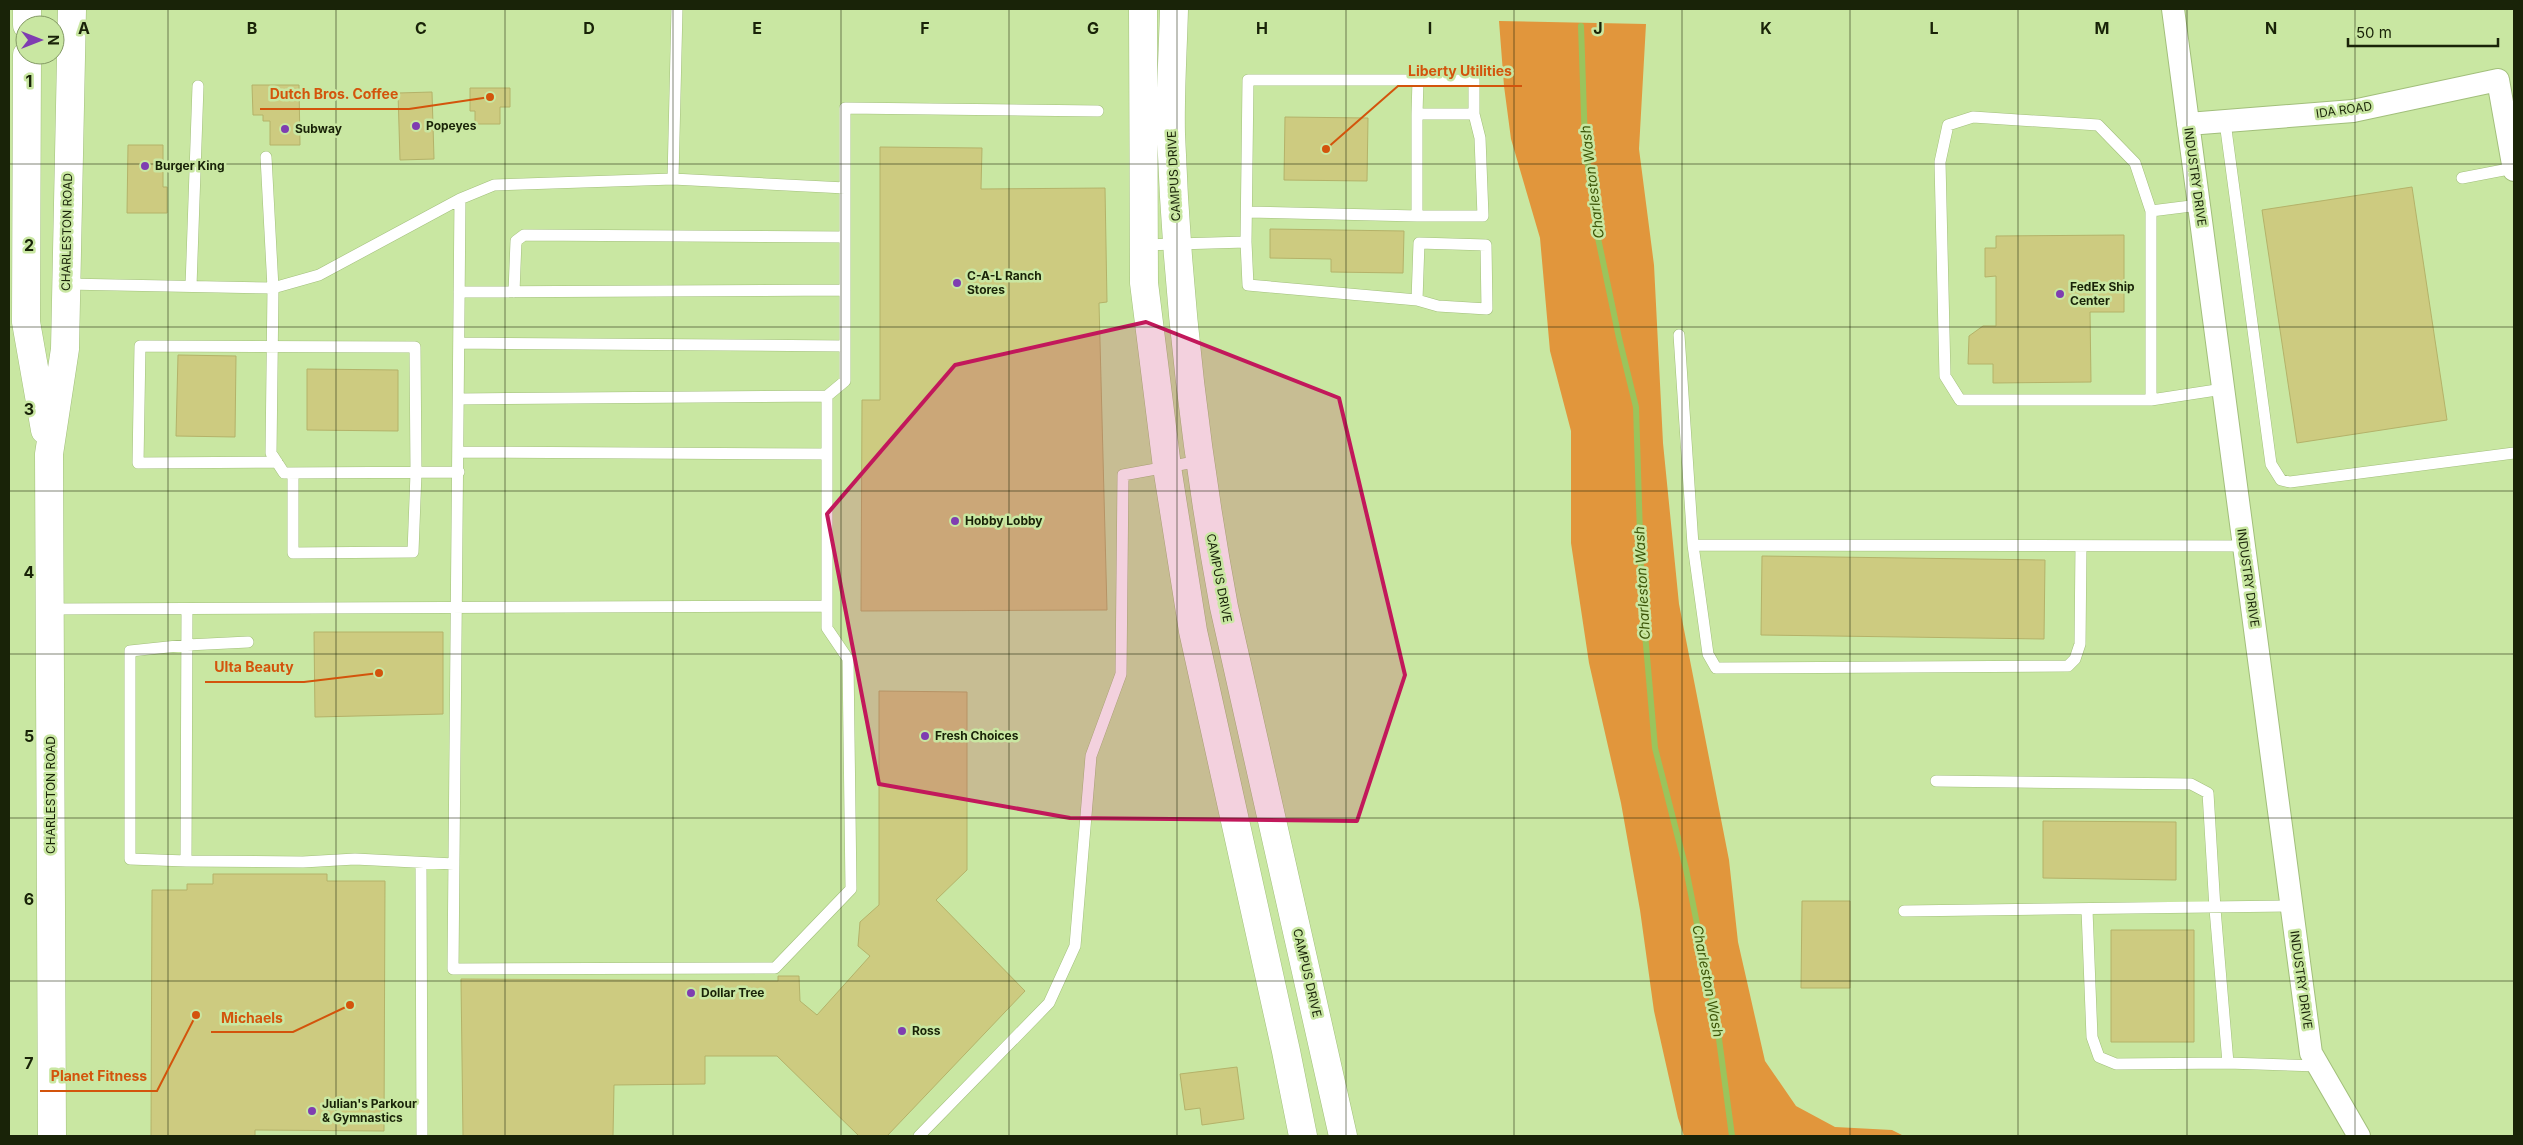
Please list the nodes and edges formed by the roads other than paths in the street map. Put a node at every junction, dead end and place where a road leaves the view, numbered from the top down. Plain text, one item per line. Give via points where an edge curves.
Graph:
1 (72, 9) edge
2 (677, 9) edge
3 (1143, 9) edge
4 (1174, 9) edge
5 (2173, 9) edge
6 (27, 65) edge
7 (1418, 80) junction
8 (198, 86) dead end
9 (1098, 111) dead end
10 (1417, 114) junction
11 (1474, 114) junction
12 (2225, 122) junction
13 (2188, 124) junction
14 (266, 157) dead end
15 (2514, 169) edge
16 (2462, 178) dead end
17 (673, 179) junction
18 (844, 188) junction
19 (460, 199) junction
20 (2199, 205) junction
21 (2151, 211) junction
22 (1246, 212) junction
23 (1417, 216) junction
24 (844, 237) junction
25 (1246, 242) junction
26 (1143, 244) junction
27 (1178, 244) junction
28 (66, 284) junction
29 (191, 286) junction
30 (272, 288) junction
31 (844, 290) junction
32 (459, 292) junction
33 (514, 292) junction
34 (1417, 300) junction
35 (1679, 335) dead end
36 (459, 343) junction
37 (844, 346) junction
38 (272, 348) junction
39 (2223, 389) junction
40 (826, 396) junction
41 (458, 399) junction
42 (2151, 400) junction
43 (458, 452) junction
44 (2514, 453) edge
45 (49, 454) junction
46 (826, 454) junction
47 (277, 462) junction
48 (1200, 462) junction
49 (1166, 467) junction
50 (458, 472) junction
51 (292, 473) junction
52 (416, 473) junction
53 (1693, 545) junction
54 (2081, 546) junction
55 (2244, 546) junction
56 (458, 606) junction
57 (826, 606) junction
58 (50, 609) junction
59 (187, 609) junction
60 (248, 642) dead end
61 (187, 645) junction
62 (1936, 781) dead end
63 (186, 861) junction
64 (421, 863) junction
65 (454, 864) junction
66 (2292, 906) junction
67 (2215, 909) junction
68 (2087, 910) junction
69 (1904, 911) dead end
70 (2228, 1062) junction
71 (2319, 1066) junction
72 (52, 1136) edge
73 (422, 1136) edge
74 (919, 1136) edge
75 (1303, 1136) edge
76 (1343, 1136) edge
77 (2359, 1136) edge

1 - 28 street, CHARLESTON ROAD
2 - 17 lane
3 - 26 street
4 - 27 street, CAMPUS DRIVE via 1171,132
5 - 13 street, INDUSTRY DRIVE
6 - 45 street, CHARLESTON ROAD via 26,322
7 - 10 lane
7 - 11 lane via 1474,80
7 - 22 lane via 1248,80
8 - 29 lane
9 - 18 lane via 844,108
10 - 11 lane
10 - 23 lane
11 - 23 lane via 1480,138 1483,216
12 - 13 street, IDA ROAD
12 - 15 street, IDA ROAD via 2353,111 2498,80
12 - 44 lane via 2271,464 2281,480 2290,482
13 - 20 street, INDUSTRY DRIVE
14 - 30 lane
15 - 16 lane
17 - 18 lane
17 - 19 lane via 494,185
18 - 24 lane
19 - 30 lane via 319,275
19 - 32 lane
20 - 21 lane
20 - 39 street, INDUSTRY DRIVE
21 - 42 lane
21 - 42 lane via 2135,163 2098,126 1973,117 1948,126 1940,162 1945,376 1960,400
22 - 23 lane
22 - 25 lane
24 - 31 lane
24 - 33 lane via 524,234 516,241
25 - 27 lane
25 - 34 lane via 1248,285
26 - 27 lane
26 - 49 street via 1144,283
27 - 48 street, CAMPUS DRIVE via 1189,379
28 - 29 lane
28 - 45 street, CHARLESTON ROAD via 64,349
29 - 30 lane
30 - 38 lane
31 - 33 lane
31 - 37 lane
32 - 33 lane
32 - 36 lane
34 - 34 lane via 1438,306 1487,309 1486,245 1419,242
35 - 53 lane
36 - 37 lane
36 - 41 lane
37 - 40 lane via 844,381
38 - 47 lane via 271,453
38 - 47 lane via 140,346 138,463
38 - 52 lane via 414,347
39 - 42 lane
39 - 55 street, INDUSTRY DRIVE
40 - 41 lane
40 - 46 lane
41 - 43 lane
43 - 46 lane
43 - 50 lane
45 - 58 street, CHARLESTON ROAD
46 - 57 lane
47 - 51 lane via 284,473
48 - 49 lane
48 - 76 street, CAMPUS DRIVE via 1224,607
49 - 74 lane via 1122,475 1120,674 1090,756 1075,946 1049,1004
49 - 75 street via 1192,631
50 - 52 lane
50 - 56 lane
51 - 52 lane
51 - 52 lane via 292,553 412,552
53 - 54 lane
53 - 54 lane via 1708,654 1716,668 1735,670 2068,666 2075,659 2080,644
54 - 55 lane
55 - 66 street, INDUSTRY DRIVE
56 - 57 lane
56 - 59 lane
56 - 65 lane
57 - 65 lane via 826,628 848,659 851,889 774,968 453,969
58 - 59 lane
58 - 72 street, CHARLESTON ROAD
59 - 61 lane
60 - 61 lane
61 - 63 lane
61 - 63 lane via 130,651 130,859
62 - 67 lane via 2191,784 2208,793
63 - 64 lane via 355,859
64 - 65 lane
64 - 73 lane
66 - 67 lane
66 - 71 street, INDUSTRY DRIVE via 2311,1052
67 - 68 lane
67 - 70 lane
68 - 69 lane
68 - 70 lane via 2092,1037 2099,1056 2116,1064
70 - 71 lane
71 - 77 street, INDUSTRY DRIVE

